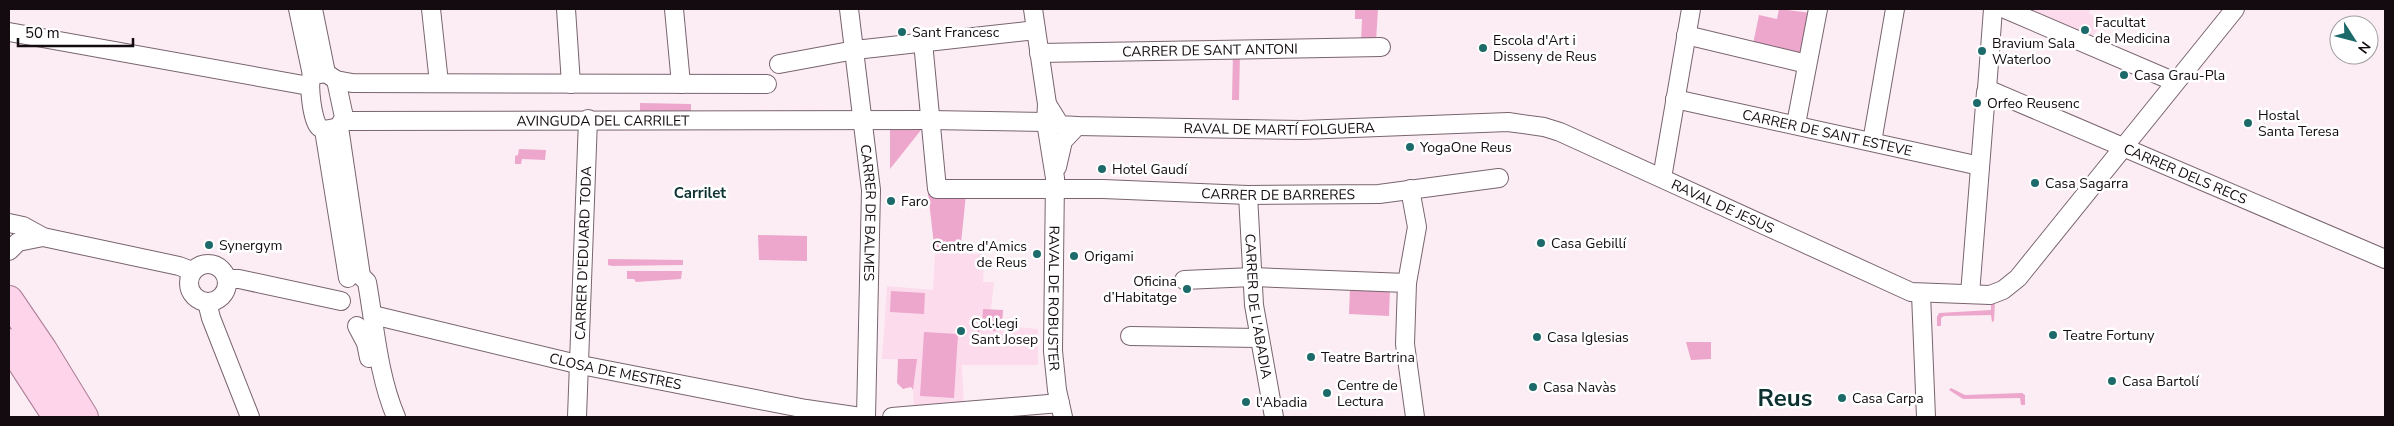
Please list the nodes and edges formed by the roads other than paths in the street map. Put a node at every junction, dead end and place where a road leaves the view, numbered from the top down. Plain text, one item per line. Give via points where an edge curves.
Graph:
1 (298, 9) edge
2 (313, 9) edge
3 (430, 9) edge
4 (566, 9) edge
5 (674, 9) edge
6 (849, 9) edge
7 (1033, 9) edge
8 (1691, 9) edge
9 (1818, 9) edge
10 (1895, 9) edge
11 (1993, 9) edge
12 (2005, 9) edge
13 (2235, 9) edge
14 (1036, 30) junction
15 (9, 32) edge
16 (1686, 35) junction
17 (923, 42) junction
18 (1382, 47) dead end
19 (855, 50) junction
20 (1039, 53) junction
21 (779, 64) dead end
22 (1807, 64) junction
23 (321, 79) junction
24 (2175, 82) junction
25 (439, 83) junction
26 (571, 84) junction
27 (681, 84) junction
28 (767, 84) dead end
29 (1986, 91) junction
30 (1675, 99) junction
31 (1047, 104) junction
32 (588, 119) junction
33 (863, 120) junction
34 (930, 120) junction
35 (1046, 122) junction
36 (1522, 123) joint
37 (1796, 124) junction
38 (335, 126) junction
39 (1077, 126) junction
40 (1872, 142) junction
41 (2122, 148) junction
42 (1980, 166) junction
43 (1499, 178) dead end
44 (1662, 178) junction
45 (1055, 184) junction
46 (1410, 189) junction
47 (1248, 195) junction
48 (9, 223) edge
49 (43, 237) junction
50 (9, 251) edge
51 (2385, 259) edge
52 (190, 274) junction
53 (355, 277) junction
54 (1253, 277) junction
55 (227, 279) junction
56 (1184, 280) dead end
57 (1407, 283) junction
58 (1921, 294) junction
59 (1970, 294) junction
60 (9, 300) edge
61 (341, 301) junction
62 (207, 302) junction
63 (367, 321) junction
64 (1130, 336) dead end
65 (1258, 338) junction
66 (9, 343) edge
67 (581, 365) junction
68 (1061, 410) edge
69 (53, 415) edge
70 (84, 417) edge
71 (250, 417) edge
72 (384, 417) edge
73 (396, 417) edge
74 (578, 417) edge
75 (860, 417) edge
76 (866, 417) edge
77 (892, 417) edge
78 (1274, 417) edge
79 (1415, 417) edge
80 (1926, 417) edge

1 - 23 street
2 - 23 street
3 - 25 street
4 - 26 street
5 - 27 street
6 - 19 street, CARRER DE BALMES
7 - 14 street
8 - 16 street
9 - 22 street
10 - 40 street
11 - 29 street
12 - 24 street
13 - 24 street
14 - 17 street
14 - 20 street
15 - 23 street
16 - 22 street
16 - 30 street
17 - 19 street
17 - 34 street
18 - 20 street, CARRER DE SANT ANTONI
19 - 21 street
19 - 33 street, CARRER DE BALMES
20 - 31 street
22 - 37 street
23 - 25 street via 352,83
23 - 38 street
23 - 38 street via 315,118 319,128
24 - 41 street
25 - 26 street
26 - 27 street
27 - 28 street
29 - 41 street, CARRER DELS RECS
29 - 42 street
30 - 37 street, CARRER DE SANT ESTEVE
30 - 44 street
31 - 35 street, RAVAL DE ROBUSTER
31 - 39 street, RAVAL DE MARTÍ FOLGUERA via 1060,124
32 - 33 street, AVINGUDA DEL CARRILET
32 - 38 street, AVINGUDA DEL CARRILET
32 - 67 street, CARRER D'EDUARD TODA
33 - 34 street, AVINGUDA DEL CARRILET
33 - 76 street, CARRER DE BALMES via 871,190
34 - 35 street, AVINGUDA DEL CARRILET
34 - 45 street, CARRER DE BARRERES via 937,189
35 - 45 street, RAVAL DE ROBUSTER
36 - 39 street, RAVAL DE MARTÍ FOLGUERA via 1284,130
36 - 44 street, RAVAL DE JESUS via 1560,132
37 - 40 street, CARRER DE SANT ESTEVE
38 - 53 street
39 - 45 street, RAVAL DE ROBUSTER via 1063,141
40 - 42 street, CARRER DE SANT ESTEVE
41 - 51 street, CARRER DELS RECS
41 - 59 street, RAVAL DE JESUS via 2018,278 2003,290
42 - 59 street
43 - 46 street, CARRER DE BARRERES
44 - 58 street, RAVAL DE JESUS
45 - 47 street, CARRER DE BARRERES
45 - 68 street, RAVAL DE ROBUSTER via 1053,352
46 - 47 street, CARRER DE BARRERES via 1380,194
46 - 57 street via 1417,227
47 - 54 street, CARRER DE L'ABADIA
48 - 49 street via 23,226
49 - 50 street via 18,242
49 - 52 street via 179,266
52 - 55 street via 195,268 210,264 221,269
52 - 62 street via 193,293
53 - 61 street via 342,286
53 - 63 street via 366,282
54 - 56 street
54 - 57 street
54 - 65 street, CARRER DE L'ABADIA
55 - 61 street
55 - 62 street via 221,296
57 - 79 street via 1405,344
58 - 59 street, RAVAL DE JESUS
58 - 80 street
60 - 70 main road
61 - 63 street via 346,317
62 - 71 street
63 - 67 street, CLOSA DE MESTRES
63 - 72 street via 366,343
63 - 73 street
64 - 65 street
65 - 78 street, CARRER DE L'ABADIA
66 - 69 main road
67 - 74 street, CARRER D'EDUARD TODA
67 - 75 street, CLOSA DE MESTRES
68 - 77 street

